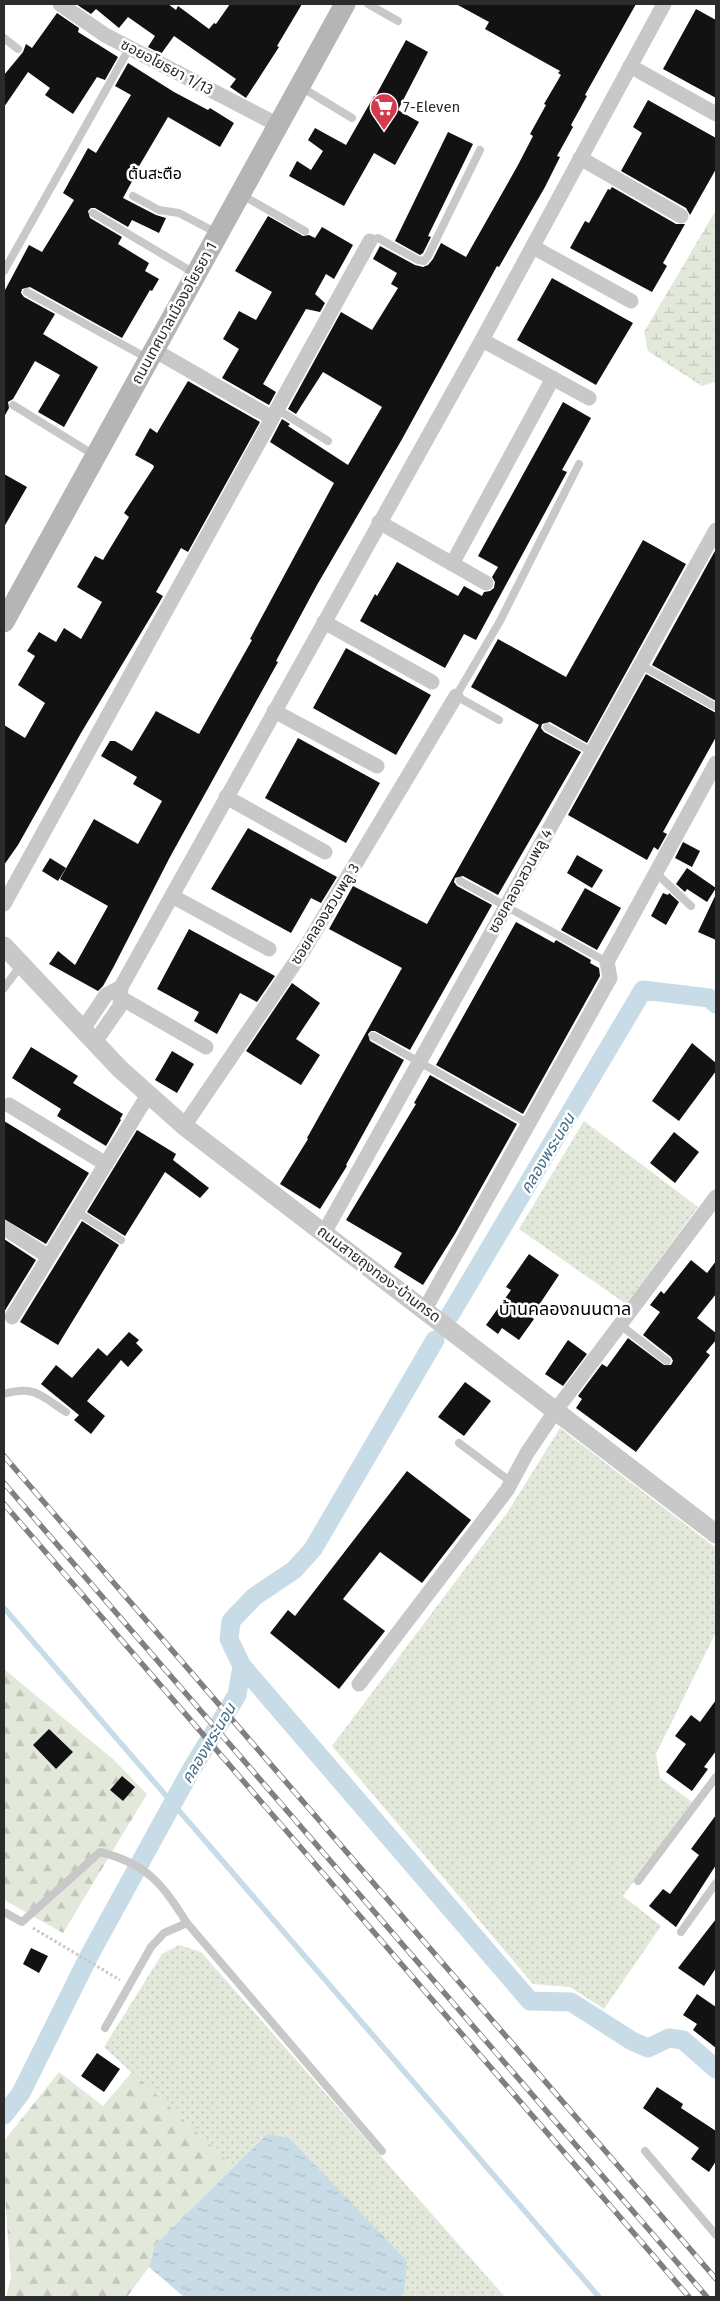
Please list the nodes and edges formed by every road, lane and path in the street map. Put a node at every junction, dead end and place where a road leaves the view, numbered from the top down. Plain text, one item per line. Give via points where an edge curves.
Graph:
1 (60, 4) edge
2 (345, 4) edge
3 (368, 4) edge
4 (664, 4) edge
5 (398, 21) dead end
6 (4, 38) edge
7 (130, 47) junction
8 (18, 49) dead end
9 (630, 66) junction
10 (300, 86) junction
11 (716, 114) edge
12 (352, 118) dead end
13 (278, 125) junction
14 (480, 150) dead end
15 (580, 158) junction
16 (240, 194) junction
17 (133, 196) dead end
18 (93, 213) dead end
19 (681, 216) dead end
20 (306, 230) dead end
21 (218, 234) junction
22 (370, 241) joint
23 (533, 247) junction
24 (4, 271) edge
25 (196, 274) junction
26 (27, 292) dead end
27 (631, 302) dead end
28 (482, 340) junction
29 (151, 354) junction
30 (553, 378) junction
31 (589, 398) dead end
32 (13, 405) dead end
33 (274, 413) junction
34 (328, 441) dead end
35 (96, 456) junction
36 (579, 464) dead end
37 (378, 522) junction
38 (714, 539) edge
39 (452, 564) junction
40 (486, 583) dead end
41 (4, 622) edge
42 (324, 622) junction
43 (641, 665) junction
44 (432, 682) dead end
45 (456, 696) junction
46 (716, 707) edge
47 (274, 711) junction
48 (500, 720) dead end
49 (547, 727) dead end
50 (592, 752) junction
51 (716, 763) edge
52 (377, 766) dead end
53 (226, 798) junction
54 (325, 852) dead end
55 (656, 873) junction
56 (460, 880) dead end
57 (172, 896) junction
58 (4, 904) edge
59 (506, 906) junction
60 (691, 906) dead end
61 (4, 946) edge
62 (269, 948) dead end
63 (607, 962) junction
64 (22, 963) junction
65 (4, 988) edge
66 (116, 998) junction
67 (89, 1036) junction
68 (373, 1036) dead end
69 (206, 1047) dead end
70 (419, 1062) junction
71 (148, 1095) junction
72 (9, 1105) dead end
73 (529, 1124) junction
74 (184, 1126) junction
75 (106, 1164) junction
76 (716, 1197) edge
77 (76, 1211) junction
78 (4, 1228) edge
79 (324, 1233) junction
80 (121, 1240) dead end
81 (49, 1256) junction
82 (425, 1309) junction
83 (12, 1316) dead end
84 (619, 1324) junction
85 (667, 1360) dead end
86 (4, 1394) edge
87 (556, 1410) junction
88 (66, 1412) dead end
89 (459, 1442) dead end
90 (511, 1482) junction
91 (716, 1534) edge
92 (359, 1684) dead end
93 (716, 1777) edge
94 (638, 1881) dead end
95 (716, 1883) edge
96 (4, 1912) edge
97 (22, 1922) junction
98 (187, 1924) junction
99 (681, 1932) dead end
100 (119, 1979) dead end
101 (105, 2028) dead end
102 (382, 2151) dead end
103 (645, 2151) dead end
104 (716, 2235) edge

1 - 7 street, ซอยอโยธยา 1/13 via 105,35
2 - 10 main road, ถนนเทศบาลเมืองอโยธยา 1
3 - 5 lane
4 - 9 street
6 - 8 lane
7 - 13 street, ซอยอโยธยา 1/13
7 - 24 lane
9 - 11 street
9 - 15 street
10 - 12 lane
10 - 13 main road, ถนนเทศบาลเมืองอโยธยา 1
13 - 16 main road, ถนนเทศบาลเมืองอโยธยา 1
14 - 22 lane via 424,260 418,260 378,238
15 - 19 street
15 - 23 street
16 - 20 lane
16 - 21 main road, ถนนเทศบาลเมืองอโยธยา 1
17 - 21 lane via 159,210 179,213
18 - 25 lane
21 - 25 main road, ถนนเทศบาลเมืองอโยธยา 1
22 - 33 street
23 - 27 street
23 - 28 street
25 - 29 main road, ถนนเทศบาลเมืองอโยธยา 1
26 - 29 lane
28 - 30 street
28 - 37 street
29 - 33 street
29 - 35 main road, ถนนเทศบาลเมืองอโยธยา 1
30 - 31 street
30 - 39 street
32 - 35 lane
33 - 34 lane
33 - 58 street
35 - 41 main road, ถนนเทศบาลเมืองอโยธยา 1
36 - 45 lane via 500,621
37 - 39 street
37 - 42 street
38 - 43 street, ซอยคลองสวนพลู 4
39 - 40 street
42 - 44 street
42 - 47 street
43 - 46 lane
43 - 50 street, ซอยคลองสวนพลู 4
45 - 48 lane
45 - 74 street, ซอยคลองสวนพลู 3 via 305,948
47 - 52 street
47 - 53 street
49 - 50 lane
50 - 59 street, ซอยคลองสวนพลู 4
51 - 55 street
53 - 54 street
53 - 57 street
55 - 60 lane
55 - 63 street
56 - 59 lane
57 - 62 street
57 - 66 street
59 - 63 lane
59 - 70 street, ซอยคลองสวนพลู 4
61 - 64 street, ถนนสายถุงทอง-บ้านกรด
63 - 73 street via 610,978
64 - 65 lane
64 - 67 street, ถนนสายถุงทอง-บ้านกรด
66 - 67 street
66 - 69 street
67 - 71 street, ถนนสายถุงทอง-บ้านกรด
68 - 70 lane
70 - 73 lane
70 - 79 street, ซอยคลองสวนพลู 4
71 - 74 street, ถนนสายถุงทอง-บ้านกรด
71 - 75 street
72 - 75 street
73 - 82 street
74 - 79 street, ถนนสายถุงทอง-บ้านกรด
75 - 77 street
76 - 84 street
77 - 80 lane
77 - 81 street
78 - 81 street
79 - 82 street, ถนนสายถุงทอง-บ้านกรด
81 - 83 street
82 - 87 street, ถนนสายถุงทอง-บ้านกรด
84 - 85 lane
84 - 87 street
86 - 88 lane via 17,1390 34,1391
87 - 90 street
87 - 91 street, ถนนสายถุงทอง-บ้านกรด
89 - 90 lane
90 - 92 street
93 - 94 lane
95 - 99 lane
96 - 97 lane
97 - 98 lane via 100,1852 119,1856 149,1873 167,1892
97 - 100 path
98 - 101 lane via 164,1933 152,1947
98 - 102 lane
103 - 104 lane

